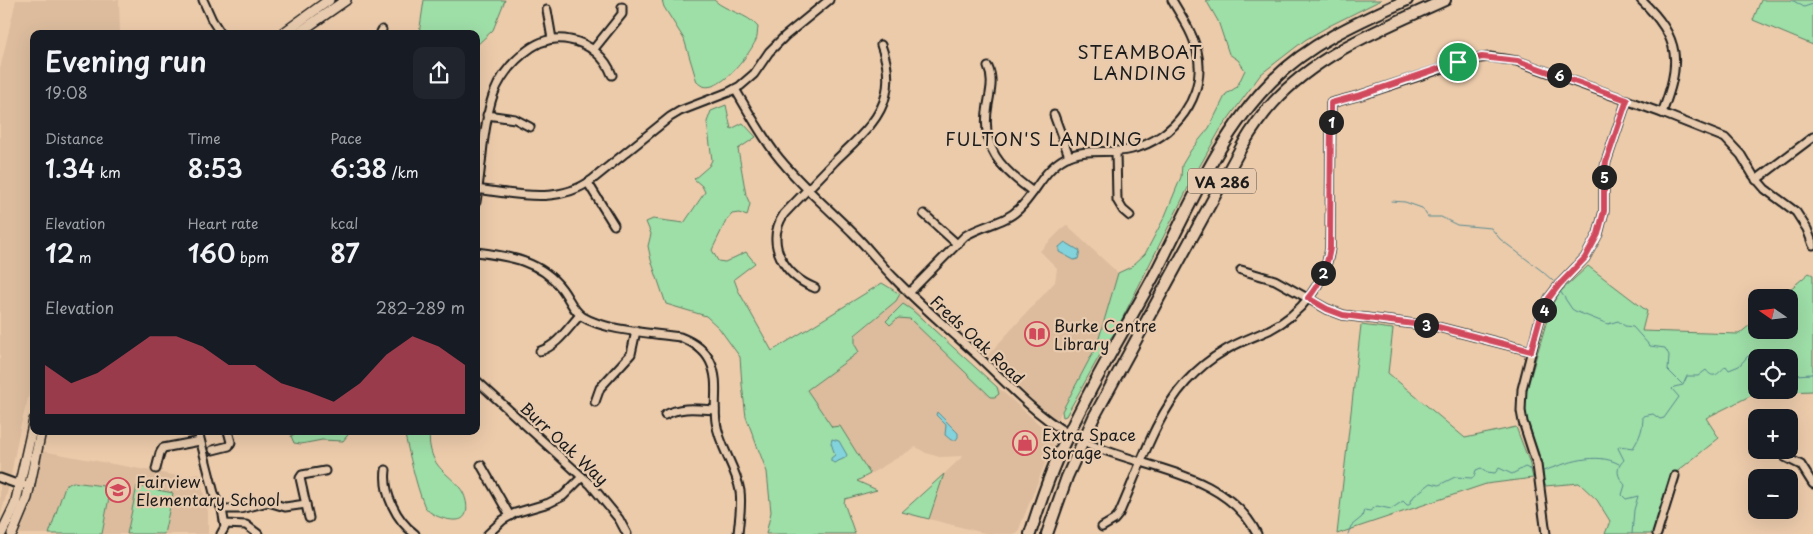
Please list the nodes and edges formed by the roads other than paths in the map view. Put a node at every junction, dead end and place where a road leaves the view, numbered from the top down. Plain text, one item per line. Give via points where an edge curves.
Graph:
1 (203, 0) edge
2 (329, 0) edge
3 (346, 0) edge
4 (829, 0) edge
5 (1172, 0) edge
6 (1408, 0) edge
7 (1445, 0) edge
8 (1641, 0) edge
9 (622, 8) dead end
10 (547, 10) dead end
11 (218, 30) edge
12 (288, 30) edge
13 (303, 30) edge
14 (552, 39) junction
15 (881, 45) dead end
16 (593, 50) junction
17 (988, 67) dead end
18 (612, 75) dead end
19 (735, 89) junction
20 (1627, 100) junction
21 (1662, 113) junction
22 (487, 115) junction
23 (1054, 115) dead end
24 (530, 127) dead end
25 (1813, 137) edge
26 (1116, 151) junction
27 (1069, 156) junction
28 (480, 167) edge
29 (1756, 180) junction
30 (588, 184) junction
31 (480, 189) edge
32 (808, 189) junction
33 (1033, 192) junction
34 (924, 214) dead end
35 (1130, 216) dead end
36 (614, 225) dead end
37 (956, 244) junction
38 (1813, 245) edge
39 (480, 253) edge
40 (1241, 270) dead end
41 (814, 288) dead end
42 (908, 293) junction
43 (1308, 298) junction
44 (580, 315) junction
45 (636, 331) junction
46 (540, 350) dead end
47 (1531, 351) junction
48 (480, 384) edge
49 (595, 402) dead end
50 (715, 410) junction
51 (665, 415) dead end
52 (1068, 434) junction
53 (32, 435) edge
54 (40, 435) edge
55 (199, 435) edge
56 (229, 435) edge
57 (200, 441) junction
58 (1082, 441) junction
59 (213, 450) dead end
60 (1789, 459) edge
61 (1141, 463) junction
62 (481, 465) dead end
63 (156, 469) dead end
64 (386, 470) dead end
65 (325, 471) dead end
66 (1675, 476) dead end
67 (582, 477) junction
68 (0, 478) edge
69 (1813, 484) edge
70 (25, 485) junction
71 (306, 504) junction
72 (222, 509) junction
73 (510, 516) junction
74 (309, 518) dead end
75 (224, 524) junction
76 (1102, 527) dead end
77 (1, 534) edge
78 (12, 534) edge
79 (221, 534) edge
80 (258, 534) edge
81 (415, 534) edge
82 (488, 534) edge
83 (627, 534) edge
84 (738, 534) edge
85 (1030, 534) edge
86 (1047, 534) edge
87 (1257, 534) edge
88 (1546, 534) edge
89 (1657, 534) edge

1 - 11 street
2 - 12 main road
3 - 13 main road
4 - 19 street via 781,39 754,74
5 - 26 street via 1198,53 1199,72 1194,94 1183,115 1162,136 1144,146
6 - 52 highway, VA 286 via 1347,27 1305,53 1272,81 1234,126
7 - 58 highway, VA 286 via 1337,51 1301,77 1262,115 1194,232
8 - 21 street via 1664,27 1675,56 1674,80
9 - 16 street via 622,14
10 - 14 street
14 - 16 street via 576,41
14 - 22 street via 530,47 508,68 494,91
15 - 32 street via 888,81 880,112
16 - 18 street via 609,66
17 - 33 street via 992,80 986,126 989,144 1001,166
19 - 30 street via 670,117
19 - 32 street, Freds Oak Road via 776,153
20 - 21 street
20 - 43 street via 1518,61 1490,57 1458,62 1331,103 1330,248 1321,278
20 - 47 street via 1606,162 1604,211 1598,234 1585,258 1549,298
21 - 29 street via 1725,138 1741,155
22 - 24 street via 515,119
22 - 28 street
23 - 27 street
25 - 29 street
26 - 27 street
26 - 35 street via 1117,200
27 - 33 street via 1050,169
29 - 38 street via 1796,212
30 - 31 street via 565,194 547,196
30 - 36 street
32 - 41 street via 780,221 776,242 780,256 800,282
32 - 42 street, Freds Oak Road
33 - 37 street via 1013,214 976,229
34 - 37 street
37 - 42 street
39 - 44 street via 516,258 540,269 558,284
40 - 43 street via 1275,280
42 - 52 street, Freds Oak Road via 1017,395
43 - 47 street via 1343,315 1438,327
43 - 61 street via 1281,323 1222,351 1196,372 1163,413
44 - 45 street via 600,325
44 - 46 street via 554,344
45 - 49 street via 631,354 600,388
45 - 50 street via 680,337 702,350 715,375
47 - 88 street via 1522,388 1521,411 1537,465
48 - 67 street, Burr Oak Way
50 - 51 street via 683,409
50 - 84 street via 718,434 740,491
52 - 58 street, Freds Oak Road
52 - 85 highway, VA 286 via 1050,474
53 - 70 main road
54 - 70 main road
55 - 57 street
56 - 59 street via 230,446
57 - 63 street via 163,448
57 - 72 street via 214,498
58 - 61 street, Freds Oak Road
58 - 86 highway, VA 286
60 - 69 street via 1801,465
61 - 76 street via 1119,514
61 - 87 street, Freds Oak Road via 1219,492 1243,512
62 - 73 street
64 - 81 street via 385,485 391,501 399,518
65 - 71 street via 300,478
66 - 89 street
67 - 73 street via 557,500
67 - 83 street, Burr Oak Way via 600,494
68 - 70 street
70 - 77 main road
70 - 78 main road via 27,498
71 - 72 street via 285,506 268,502 240,509
71 - 74 street
72 - 75 street
73 - 82 street
75 - 79 street
75 - 80 street via 246,525

